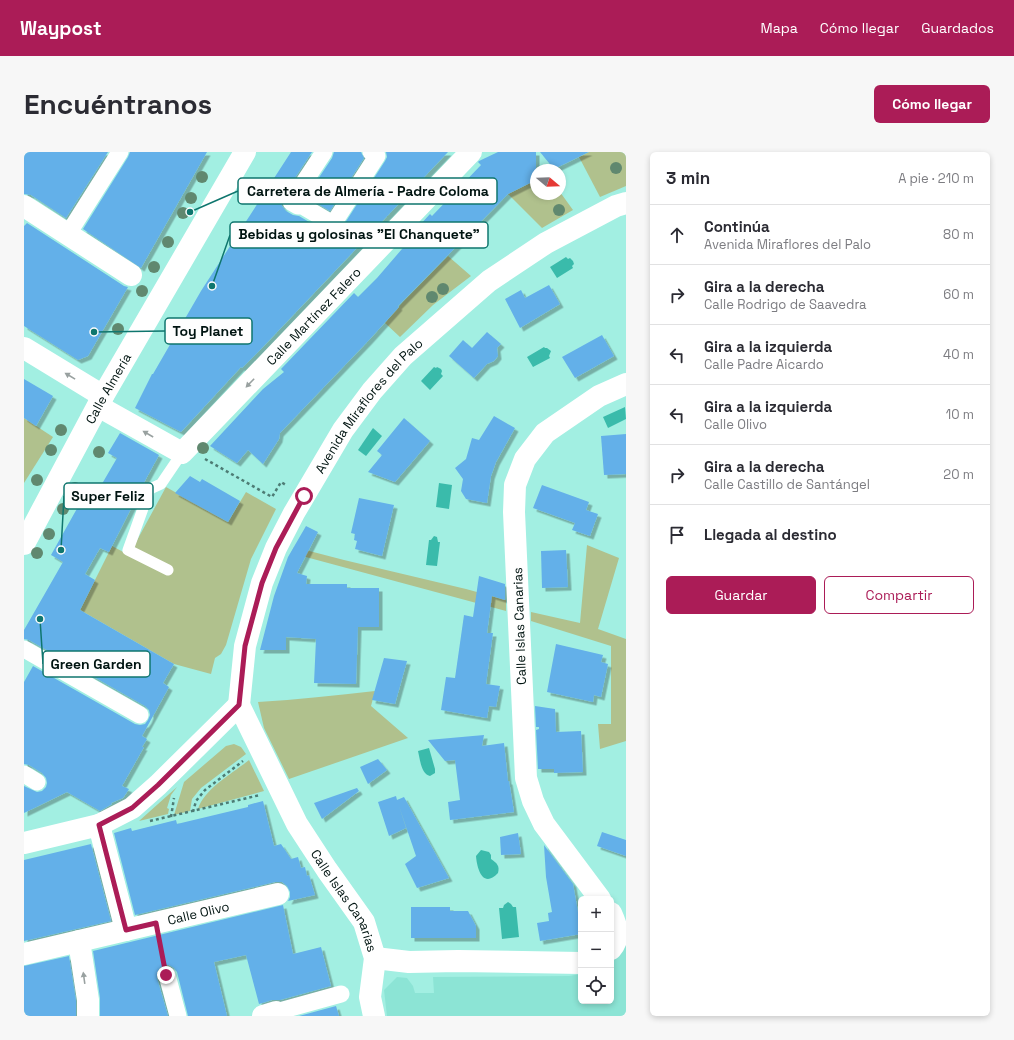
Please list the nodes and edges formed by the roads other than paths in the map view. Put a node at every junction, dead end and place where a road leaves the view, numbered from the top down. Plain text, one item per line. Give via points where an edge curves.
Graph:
1 (120, 152) edge
2 (244, 152) edge
3 (324, 152) edge
4 (371, 152) edge
5 (471, 152) edge
6 (626, 203) edge
7 (24, 206) edge
8 (68, 234) junction
9 (132, 275) dead end
10 (24, 348) edge
11 (626, 384) edge
12 (101, 401) junction
13 (190, 454) junction
14 (24, 544) edge
15 (168, 570) dead end
16 (24, 649) edge
17 (239, 705) junction
18 (140, 715) dead end
19 (99, 825) junction
20 (24, 843) edge
21 (278, 894) dead end
22 (598, 896) edge
23 (614, 919) edge
24 (126, 930) junction
25 (79, 941) junction
26 (614, 945) edge
27 (24, 954) edge
28 (374, 958) junction
29 (578, 963) edge
30 (166, 975) road end
31 (341, 994) dead end
32 (272, 1014) edge
33 (88, 1016) edge
34 (178, 1016) edge
35 (374, 1016) edge

1 - 8 street
2 - 12 street, Calle Almería
3 - 4 street via 291,202 333,224 377,156
5 -> 13 street, Calle Martínez Falero
6 - 17 street, Avenida Miraflores del Palo via 546,243 488,281 403,356 372,391 343,430 276,548 262,583 245,646
7 - 8 street
8 - 9 street
12 -> 10 street
11 - 22 street, Calle Islas Canarias via 599,396 545,433 525,459 515,485 514,512 526,778 532,801 544,824
13 -> 12 street
12 - 14 street, Calle Almería
13 - 15 lane, Calle Martínez Falero via 161,484 150,489 128,550
16 - 18 street
17 - 19 street via 132,808
17 - 28 street, Calle Islas Canarias via 297,824 364,922
19 - 20 street
19 - 24 street
21 - 24 street, Calle Olivo
23 - 26 street via 618,926
24 - 25 street, Calle Olivo
25 - 27 street, Calle Olivo
33 -> 25 street
28 - 29 street, Calle Islas Canarias via 409,962
28 - 35 street via 370,997
30 - 34 street
31 - 32 street

